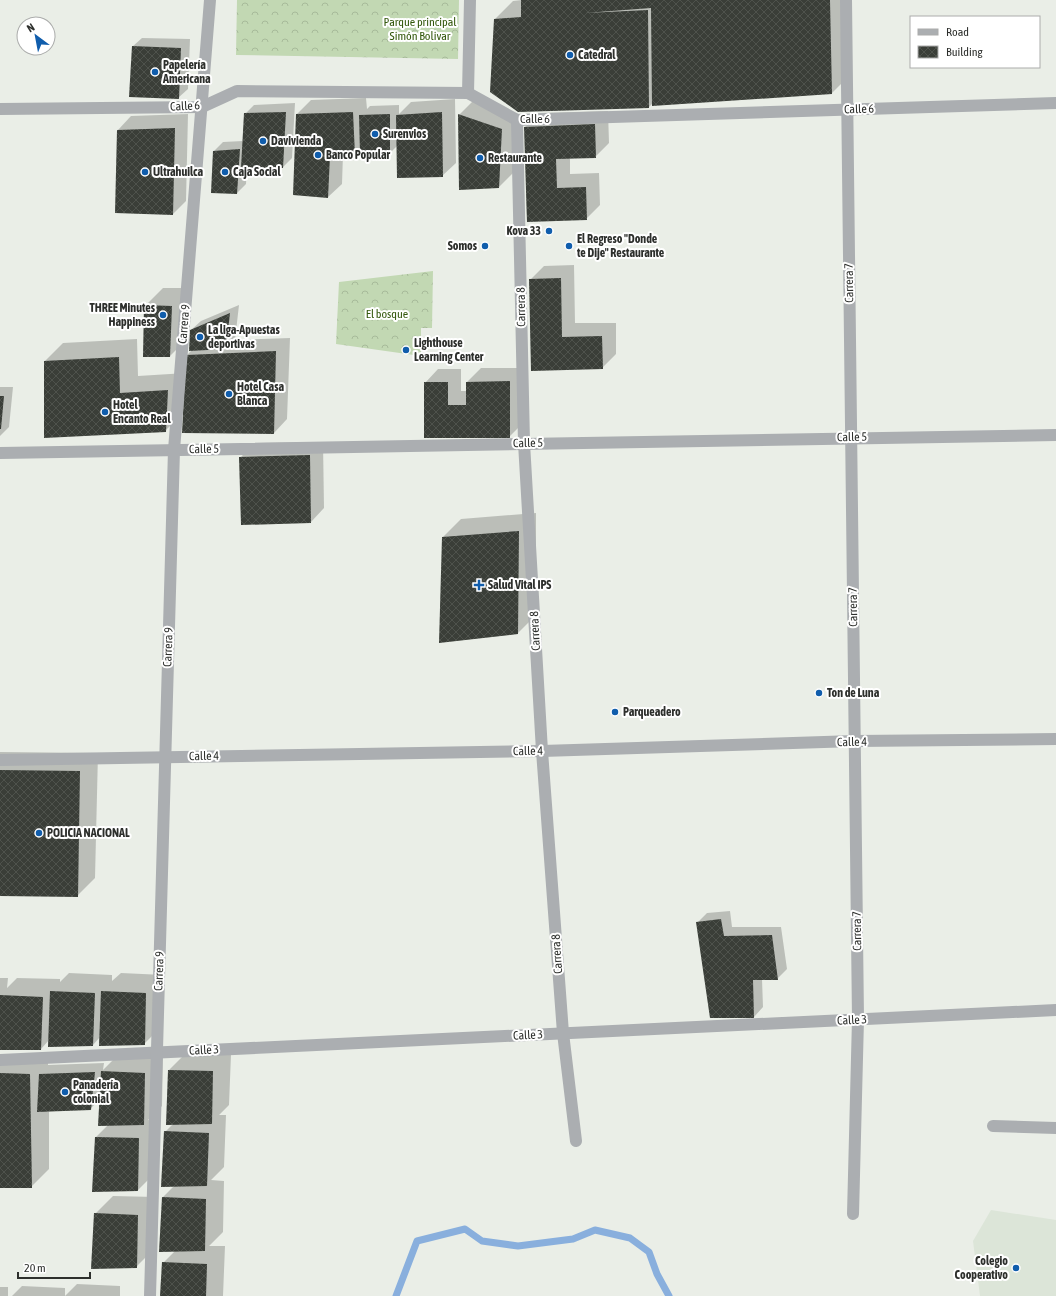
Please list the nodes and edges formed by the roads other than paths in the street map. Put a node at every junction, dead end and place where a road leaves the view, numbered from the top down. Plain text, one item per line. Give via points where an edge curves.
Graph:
1 (210, 0) edge
2 (470, 0) edge
3 (846, 0) edge
4 (468, 93) junction
5 (1056, 103) edge
6 (202, 107) junction
7 (0, 109) edge
8 (847, 109) junction
9 (517, 120) junction
10 (1056, 435) edge
11 (851, 437) junction
12 (524, 444) junction
13 (174, 450) junction
14 (0, 453) edge
15 (1056, 739) edge
16 (855, 741) junction
17 (542, 751) junction
18 (165, 757) junction
19 (0, 760) edge
20 (1056, 1010) edge
21 (858, 1020) junction
22 (563, 1033) junction
23 (157, 1052) junction
24 (0, 1060) edge
25 (993, 1126) dead end
26 (1056, 1128) edge
27 (576, 1141) dead end
28 (853, 1214) dead end
29 (150, 1296) edge

1 - 6 street, Carrera 9
2 - 4 street
3 - 8 street, Carrera 7
4 - 6 street, Calle 6 via 237,91
4 - 9 street, Calle 6
5 - 8 street, Calle 6
6 - 7 street, Calle 6
6 - 13 street, Carrera 9
8 - 9 street, Calle 6
8 - 11 street, Carrera 7
9 - 12 street, Carrera 8
10 - 11 street, Calle 5
11 - 12 street, Calle 5
11 - 16 street, Carrera 7
12 - 13 street, Calle 5
12 - 17 street, Carrera 8
13 - 14 street, Calle 5
13 - 18 street, Carrera 9
15 - 16 street, Calle 4
16 - 17 street, Calle 4
16 - 21 street, Carrera 7
17 - 18 street, Calle 4
17 - 22 street, Carrera 8
18 - 19 street, Calle 4
18 - 23 street, Carrera 9
20 - 21 street, Calle 3
21 - 22 street, Calle 3
21 - 28 street, Carrera 7
22 - 23 street, Calle 3
22 - 27 street, Carrera 8
23 - 24 street, Calle 3
23 - 29 street, Carrera 9
25 - 26 street

